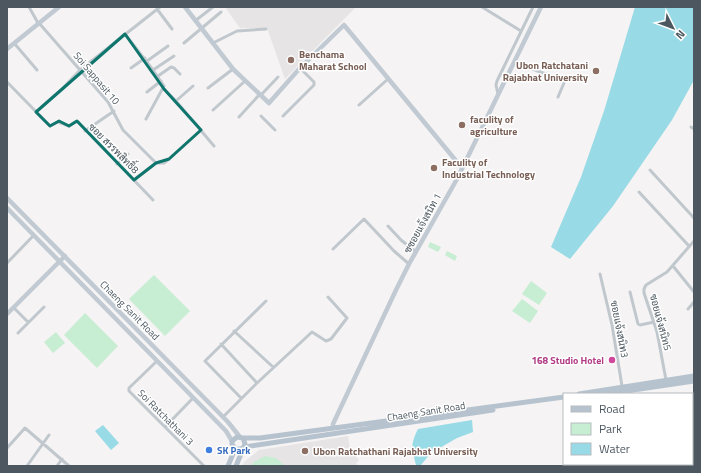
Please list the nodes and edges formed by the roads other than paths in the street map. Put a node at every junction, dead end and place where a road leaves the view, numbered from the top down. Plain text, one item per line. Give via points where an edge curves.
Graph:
1 (29, 7) edge
2 (59, 7) edge
3 (185, 7) edge
4 (213, 7) edge
5 (482, 7) edge
6 (533, 7) edge
7 (541, 7) edge
8 (159, 8) edge
9 (220, 12) dead end
10 (195, 21) junction
11 (38, 23) junction
12 (172, 28) dead end
13 (201, 28) junction
14 (266, 29) dead end
15 (521, 31) junction
16 (125, 34) junction
17 (14, 42) junction
18 (184, 43) dead end
19 (213, 43) junction
20 (168, 46) dead end
21 (7, 49) edge
22 (174, 56) dead end
23 (146, 60) junction
24 (514, 62) junction
25 (131, 68) dead end
26 (300, 68) junction
27 (233, 69) junction
28 (37, 70) dead end
29 (80, 70) junction
30 (153, 70) junction
31 (180, 74) dead end
32 (158, 76) junction
33 (278, 77) dead end
34 (388, 79) junction
35 (162, 81) junction
36 (245, 81) junction
37 (7, 82) edge
38 (193, 86) dead end
39 (208, 88) dead end
40 (164, 89) junction
41 (147, 92) dead end
42 (261, 94) junction
43 (498, 94) junction
44 (558, 96) dead end
45 (176, 101) junction
46 (359, 105) dead end
47 (114, 110) junction
48 (213, 110) dead end
49 (36, 112) junction
50 (261, 116) dead end
51 (283, 116) dead end
52 (239, 117) dead end
53 (146, 119) dead end
54 (201, 130) junction
55 (275, 130) dead end
56 (85, 131) junction
57 (214, 146) dead end
58 (128, 154) dead end
59 (156, 163) junction
60 (117, 164) junction
61 (462, 168) junction
62 (650, 170) dead end
63 (134, 180) junction
64 (639, 192) dead end
65 (7, 198) edge
66 (153, 200) dead end
67 (7, 208) edge
68 (694, 218) edge
69 (388, 226) dead end
70 (34, 235) junction
71 (694, 241) edge
72 (690, 246) junction
73 (332, 249) dead end
74 (416, 252) junction
75 (65, 256) junction
76 (60, 262) junction
77 (7, 263) edge
78 (409, 264) junction
79 (673, 266) junction
80 (600, 274) dead end
81 (694, 290) edge
82 (630, 292) dead end
83 (328, 297) dead end
84 (266, 301) dead end
85 (694, 302) edge
86 (44, 307) dead end
87 (14, 308) junction
88 (688, 309) dead end
89 (7, 314) edge
90 (28, 322) junction
91 (654, 322) junction
92 (234, 331) junction
93 (18, 333) dead end
94 (221, 344) junction
95 (157, 361) junction
96 (173, 366) junction
97 (273, 368) junction
98 (167, 372) junction
99 (694, 376) edge
100 (666, 380) junction
101 (694, 381) edge
102 (257, 383) junction
103 (622, 386) junction
104 (584, 393) edge
105 (613, 393) edge
106 (563, 397) edge
107 (193, 398) junction
108 (241, 398) junction
109 (563, 400) edge
110 (223, 417) junction
111 (165, 427) junction
112 (333, 428) junction
113 (49, 434) dead end
114 (241, 438) junction
115 (232, 441) junction
116 (43, 443) junction
117 (7, 448) edge
118 (235, 448) junction
119 (243, 448) junction
120 (62, 459) junction
121 (27, 466) edge
122 (57, 466) edge
123 (69, 466) edge
124 (204, 466) edge
125 (228, 466) edge
126 (236, 466) edge

1 - 11 street, Soi Sappasit 10
2 - 11 street
3 - 10 street
4 - 10 street
5 - 15 street
6 - 15 street
7 - 24 street, ซซอยแจ้งสนิท 1
8 - 12 street
8 - 16 street
9 - 13 street
10 - 13 street
11 - 17 street
11 - 29 street, Soi Sappasit 10
13 - 18 street
13 - 19 street
14 - 19 street via 237,31
15 - 43 street via 497,81
16 - 23 street
16 - 29 street
17 - 21 street
17 - 28 street
19 - 27 street
20 - 23 street
22 - 30 street
23 - 25 street
23 - 30 street
24 - 43 street, ซซอยแจ้งสนิท 1
24 - 44 street via 564,81
26 - 34 street via 344,25
26 - 42 street via 270,103
26 - 51 street via 314,85
27 - 36 street
27 - 39 street
29 - 47 street, Soi Sappasit 10
29 - 49 street
30 - 32 street
31 - 32 street via 171,67
32 - 35 street
33 - 42 street
34 - 46 street
34 - 61 street
35 - 40 street
35 - 41 street
36 - 42 street
36 - 48 street
37 - 49 street, ซอย สรรพสิทธิ์8
38 - 45 street
40 - 45 street
40 - 53 street
42 - 52 street
43 - 61 street, ซซอยแจ้งสนิท 1
45 - 54 street
47 - 56 street
47 - 59 street, Soi Sappasit 10 via 123,130
49 - 56 street, ซอย สรรพสิทธิ์8 via 50,126 58,122 69,126 78,122
50 - 55 street
54 - 57 street
54 - 59 street via 169,159
56 - 60 street, ซอย สรรพสิทธิ์8
58 - 60 street
59 - 63 street
60 - 63 street, ซอย สรรพสิทธิ์8
61 - 74 street, ซซอยแจ้งสนิท 1
62 - 68 street
63 - 66 street, ซอย สรรพสิทธิ์8
64 - 72 street
65 - 75 street, Chaeng Sanit Road
67 - 70 street, Chaeng Sanit Road
69 - 74 street
70 - 76 street, Chaeng Sanit Road
70 - 77 street
71 - 72 street, ซอยแจ้งสนิท5
72 - 79 street, ซอยแจ้งสนิท5
73 - 78 street via 364,220
74 - 78 street, ซซอยแจ้งสนิท 1
75 - 76 street
75 - 96 street, Chaeng Sanit Road
76 - 87 street
76 - 95 street, Chaeng Sanit Road
78 - 112 street, ซซอยแจ้งสนิท 1
79 - 81 street
79 - 91 street, ซอยแจ้งสนิท5 via 644,289
80 - 103 street, ซอยแจ้งสนิท3
82 - 91 street via 638,324
83 - 97 street via 347,316 346,321 328,341 312,332
84 - 92 street
85 - 88 street
86 - 90 street
87 - 89 street
87 - 90 street
90 - 93 street
91 - 100 street, ซอยแจ้งสนิท5
92 - 94 street
92 - 97 street
94 - 102 street
94 - 108 street via 206,361
95 - 98 street, Chaeng Sanit Road
95 - 111 street, Soi Ratchathani 3 via 129,388 129,391
96 - 98 street
96 - 110 street, Chaeng Sanit Road
97 - 102 street
98 - 107 street, Chaeng Sanit Road
99 - 100 main road
100 - 103 main road
101 - 105 main road
102 - 108 street
103 - 104 main road
106 - 112 main road, Chaeng Sanit Road
107 - 111 street
107 - 115 street, Chaeng Sanit Road via 226,431
108 - 110 street
109 - 119 main road, Chaeng Sanit Road
110 - 114 street, Chaeng Sanit Road
111 - 124 street, Soi Ratchathani 3
112 - 114 main road, Chaeng Sanit Road via 260,438
113 - 116 street
114 - 115 main road via 237,437
114 - 119 main road
115 - 118 main road
116 - 117 street via 25,428
116 - 120 street
116 - 121 street
118 - 119 main road
118 - 125 main road
119 - 126 main road
120 - 122 street
120 - 123 street

